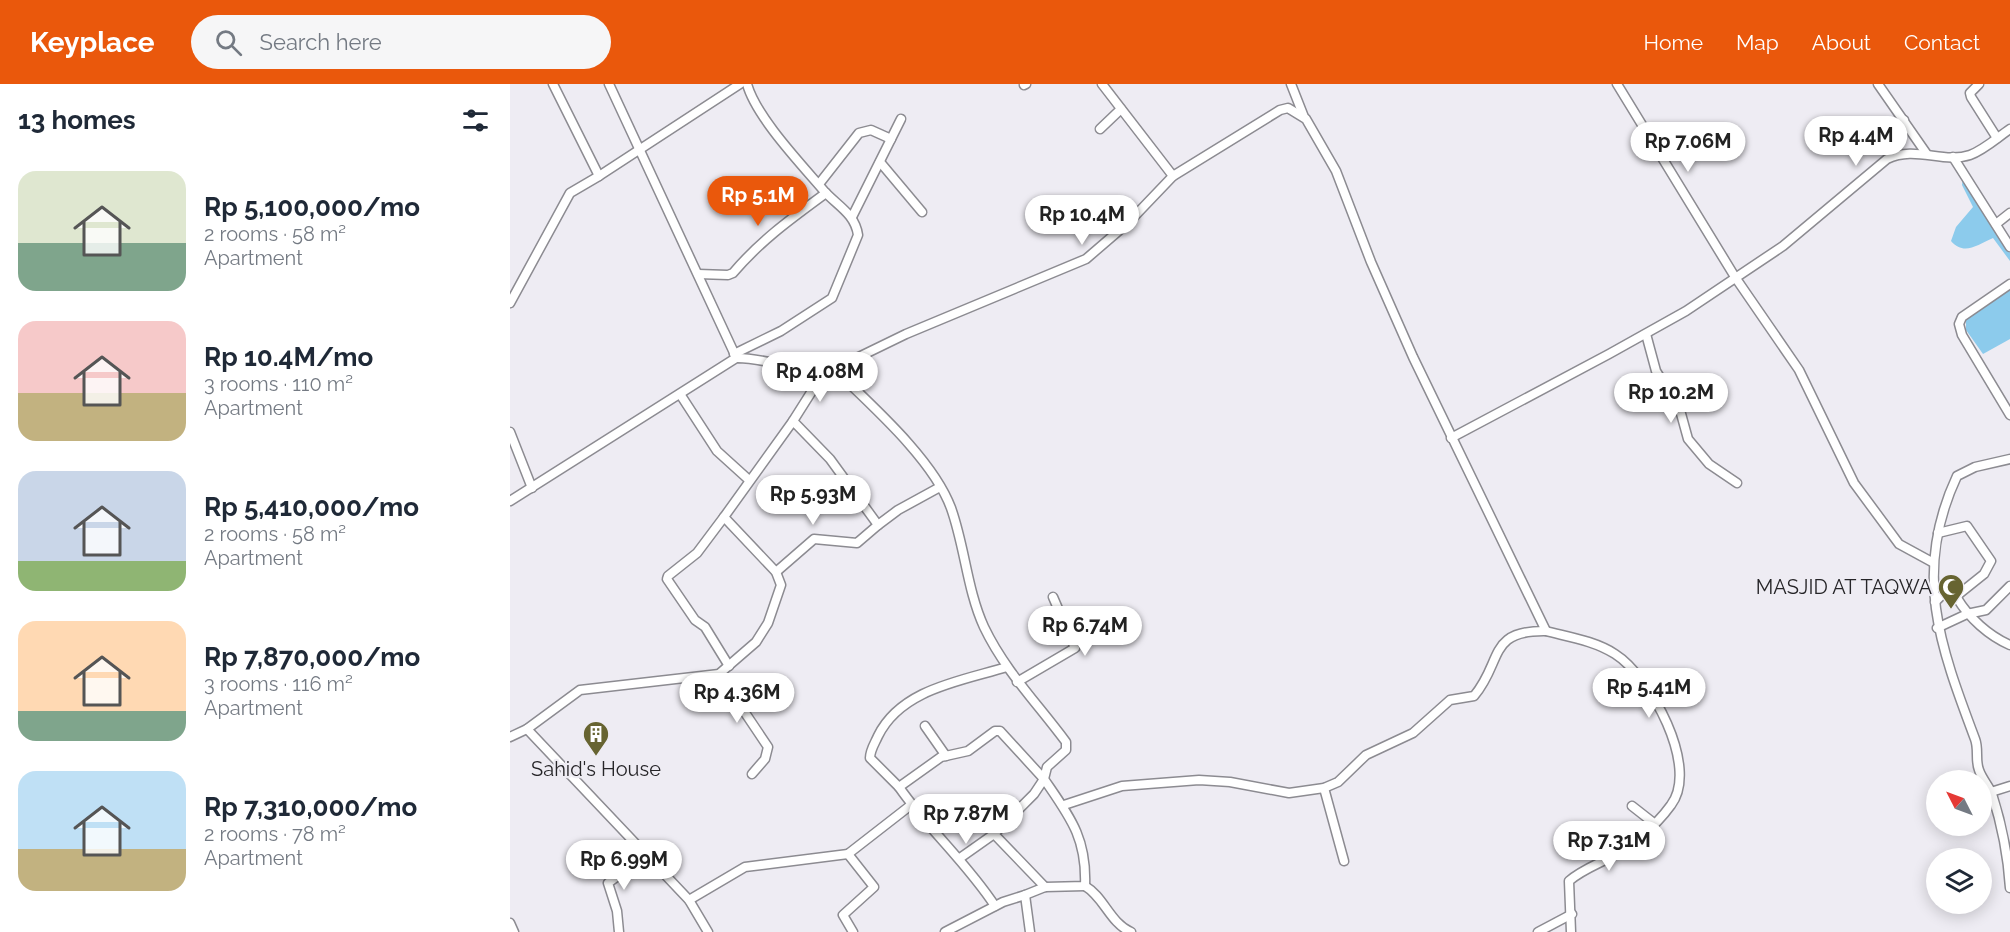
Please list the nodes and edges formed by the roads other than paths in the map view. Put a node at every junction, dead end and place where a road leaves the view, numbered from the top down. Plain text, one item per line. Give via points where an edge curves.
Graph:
1 (553, 84) edge
2 (609, 84) edge
3 (740, 84) edge
4 (747, 84) edge
5 (1102, 84) edge
6 (1291, 84) edge
7 (1617, 84) edge
8 (1878, 84) edge
9 (1979, 84) edge
10 (1298, 96) junction
11 (1288, 108) junction
12 (1121, 109) junction
13 (1304, 117) junction
14 (901, 119) dead end
15 (1904, 120) junction
16 (1100, 129) dead end
17 (2010, 129) edge
18 (1997, 138) junction
19 (891, 139) junction
20 (1875, 146) dead end
21 (640, 151) junction
22 (1926, 153) junction
23 (1953, 157) junction
24 (880, 162) junction
25 (599, 176) junction
26 (1173, 176) junction
27 (819, 184) junction
28 (826, 192) junction
29 (922, 212) dead end
30 (2010, 213) edge
31 (852, 217) junction
32 (1996, 224) junction
33 (2010, 248) edge
34 (698, 274) junction
35 (1735, 277) junction
36 (2010, 284) edge
37 (510, 303) edge
38 (1646, 334) junction
39 (735, 356) junction
40 (834, 369) junction
41 (824, 372) junction
42 (680, 394) junction
43 (2010, 415) edge
44 (794, 420) junction
45 (510, 432) edge
46 (1451, 438) junction
47 (2010, 459) edge
48 (749, 480) junction
49 (1737, 483) dead end
50 (940, 487) junction
51 (531, 488) junction
52 (510, 501) edge
53 (724, 517) junction
54 (878, 525) junction
55 (1938, 532) junction
56 (1932, 562) junction
57 (776, 572) junction
58 (2010, 586) edge
59 (1957, 596) junction
60 (1053, 597) dead end
61 (1935, 602) junction
62 (1967, 614) junction
63 (1937, 628) junction
64 (1546, 631) junction
65 (2010, 645) edge
66 (729, 666) junction
67 (1007, 667) junction
68 (719, 674) junction
69 (1017, 682) junction
70 (925, 726) dead end
71 (527, 729) junction
72 (510, 736) edge
73 (946, 756) junction
74 (1979, 770) edge
75 (752, 774) dead end
76 (1044, 779) junction
77 (2010, 786) edge
78 (898, 787) junction
79 (1324, 788) junction
80 (1992, 792) edge
81 (1992, 796) edge
82 (911, 805) junction
83 (1064, 805) junction
84 (1632, 806) dead end
85 (957, 813) dead end
86 (1655, 824) junction
87 (936, 832) junction
88 (994, 834) junction
89 (848, 854) junction
90 (647, 855) junction
91 (960, 858) junction
92 (1344, 861) dead end
93 (2009, 866) edge
94 (1085, 886) junction
95 (1045, 887) junction
96 (2010, 888) edge
97 (1025, 895) junction
98 (689, 900) junction
99 (995, 906) junction
100 (1572, 914) junction
101 (510, 923) edge
102 (513, 932) edge
103 (619, 932) edge
104 (708, 932) edge
105 (853, 932) edge
106 (946, 932) edge
107 (1030, 932) edge
108 (1131, 932) edge
109 (1538, 932) edge
110 (1571, 932) edge

1 - 25 street
2 - 21 street
3 - 21 street
4 - 27 street via 760,112
5 - 12 street
6 - 10 street
7 - 35 street
8 - 15 street
9 - 18 street via 1971,97
10 - 11 street
10 - 13 street
11 - 13 street
11 - 26 street
12 - 16 street
12 - 26 street
13 - 46 street via 1336,171 1371,262
14 - 19 street
15 - 20 street
15 - 22 street
17 - 18 street
18 - 23 street via 1972,154
19 - 24 street
19 - 27 street via 871,130 859,133
21 - 25 street
21 - 34 street
22 - 23 street
22 - 35 street via 1899,154 1887,159 1783,246
23 - 32 street
24 - 29 street
24 - 31 street
25 - 37 street via 570,193
26 - 40 street via 1102,249 1086,259 906,334
27 - 28 street
28 - 31 street
28 - 34 street via 776,229 733,273
30 - 32 street
31 - 39 street via 858,234 832,298
32 - 33 street
34 - 39 street
35 - 38 street
35 - 56 street via 1799,370 1854,483 1899,544
36 - 43 street via 1962,317 1959,324
38 - 46 street
38 - 49 street via 1656,371 1680,410 1688,439 1709,464
39 - 41 street
39 - 42 street
40 - 41 street
40 - 50 street via 900,434
41 - 44 street
42 - 48 street via 717,451
42 - 51 street
44 - 48 street
44 - 54 street via 830,459
45 - 51 street
46 - 64 street
47 - 55 street via 1975,467 1957,476
48 - 53 street
50 - 54 street
50 - 67 street via 951,509 980,617
51 - 52 street
53 - 57 street
53 - 66 street via 697,553 667,579 695,620 705,627
54 - 57 street via 857,543 814,539
55 - 56 street
55 - 59 street via 1967,526 1991,561 1984,574
56 - 61 street
57 - 66 street via 781,585 768,623 756,642
58 - 62 street via 1986,610
59 - 61 street via 1942,594
59 - 62 street
60 - 69 street via 1075,648
61 - 63 street
62 - 63 street
62 - 65 street
63 - 74 street via 1977,745
64 - 79 street via 1511,637 1502,645 1474,696 1450,700 1413,733 1366,754 1338,782
64 - 86 street via 1614,653 1633,670 1651,695 1677,747 1682,772 1678,794
66 - 68 street
67 - 69 street
67 - 78 street via 909,701 885,722 870,758
68 - 71 street via 588,687
68 - 75 street via 768,747 765,759
69 - 76 street via 1066,742 1066,750 1047,766
70 - 73 street
71 - 72 street
71 - 90 street
73 - 76 street via 968,751 998,731
73 - 78 street
76 - 83 street
76 - 88 street
77 - 80 street
78 - 82 street
79 - 83 street via 1289,793 1199,780 1122,786
79 - 92 street
81 - 93 street
82 - 87 street
82 - 89 street
83 - 94 street via 1083,849
84 - 86 street
85 - 87 street
86 - 100 street via 1631,845 1571,878 1568,885
87 - 91 street
88 - 91 street
88 - 95 street
89 - 98 street via 745,867
89 - 105 street via 874,887 843,915
90 - 98 street
90 - 103 street via 608,883
91 - 99 street
93 - 96 street
94 - 95 street
94 - 108 street via 1104,903 1121,927
95 - 97 street
97 - 99 street
97 - 107 street
98 - 104 street
99 - 106 street
100 - 109 street
100 - 110 street
101 - 102 street

